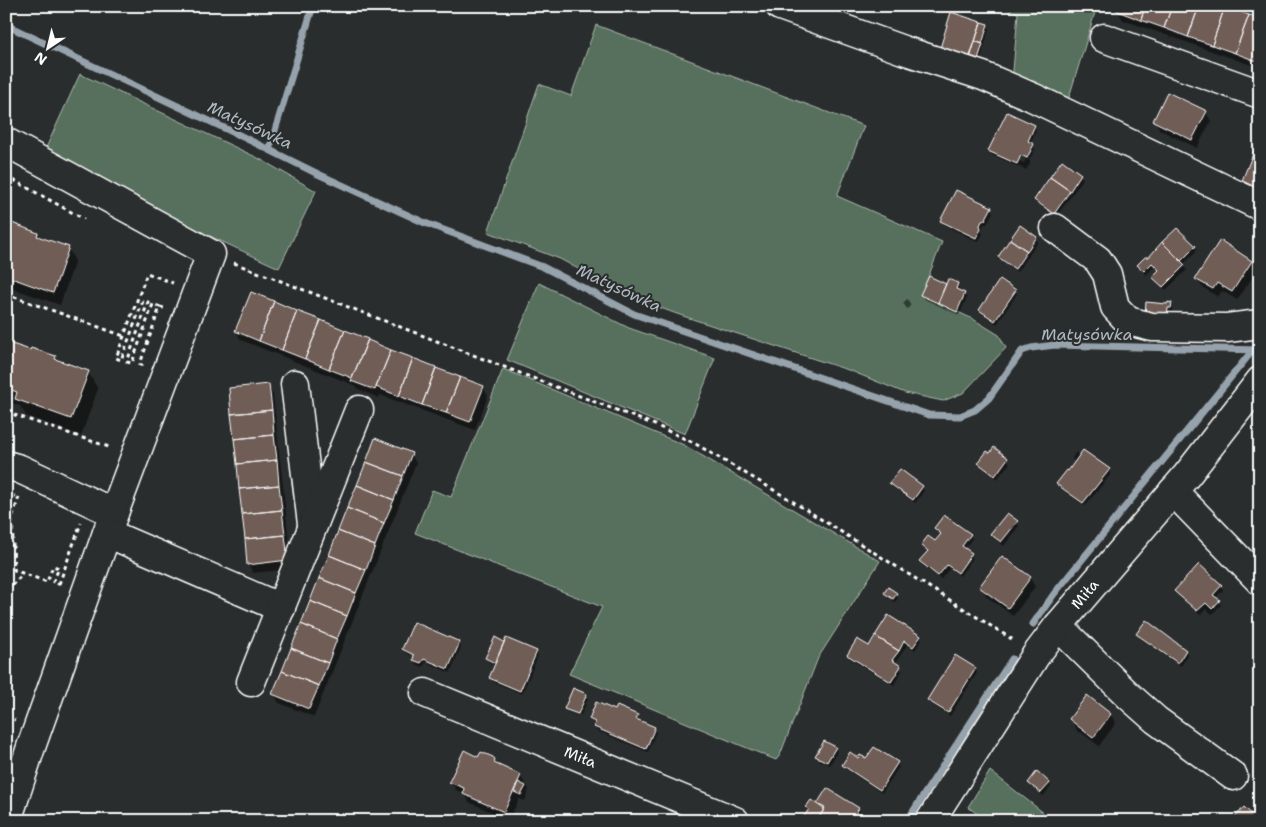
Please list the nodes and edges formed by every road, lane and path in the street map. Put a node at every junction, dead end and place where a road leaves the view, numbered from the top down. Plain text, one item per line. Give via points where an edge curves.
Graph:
1 (780, 6) edge
2 (1104, 38) dead end
3 (1260, 94) edge
4 (6, 142) edge
5 (6, 176) edge
6 (1260, 206) edge
7 (84, 219) dead end
8 (1055, 228) dead end
9 (211, 254) junction
10 (176, 284) dead end
11 (6, 294) edge
12 (160, 307) dead end
13 (1260, 324) edge
14 (124, 336) junction
15 (1260, 381) edge
16 (295, 384) dead end
17 (359, 410) dead end
18 (6, 412) edge
19 (110, 447) dead end
20 (6, 465) edge
21 (1172, 491) junction
22 (19, 497) dead end
23 (89, 502) junction
24 (6, 509) edge
25 (14, 512) junction
26 (110, 523) junction
27 (313, 525) junction
28 (23, 574) junction
29 (1260, 581) edge
30 (53, 582) dead end
31 (59, 584) dead end
32 (6, 592) edge
33 (280, 608) junction
34 (1058, 626) junction
35 (1036, 655) junction
36 (251, 682) dead end
37 (424, 693) dead end
38 (1233, 776) dead end
39 (7, 821) edge
40 (735, 821) edge
41 (930, 821) edge

1 - 6 street via 983,76
2 - 3 street
4 - 9 street
5 - 7 path
8 - 13 street via 1098,260 1107,274 1115,307 1128,321 1152,327 1227,328
9 - 26 street
9 - 35 path via 655,424 784,496
10 - 14 path via 146,273
11 - 14 path
12 - 14 path via 153,304 132,363 127,362 148,302 143,301 121,360 116,358
15 - 21 street, Miła
16 - 27 street
17 - 27 street
18 - 19 path
20 - 23 street
21 - 29 street
21 - 34 street, Miła
22 - 25 path
23 - 26 street
23 - 31 path
24 - 25 path
25 - 28 path via 14,570
26 - 33 street
26 - 39 street
27 - 33 street
28 - 30 path via 47,582 53,566 58,568
28 - 32 path
33 - 36 street
34 - 35 street, Miła
34 - 38 street via 1156,720
35 - 41 street, Miła
37 - 40 street, Miła

